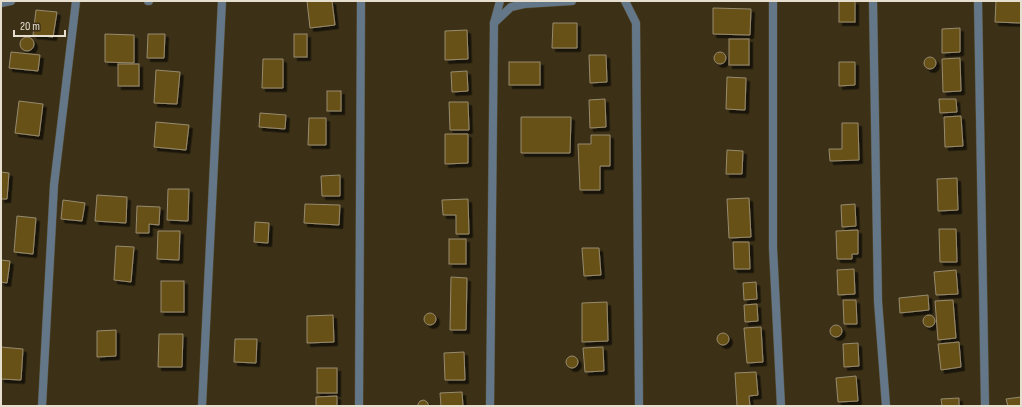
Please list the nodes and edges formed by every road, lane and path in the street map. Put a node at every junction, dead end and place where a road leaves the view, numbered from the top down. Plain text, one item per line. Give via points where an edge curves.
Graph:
1 (10, 1) edge
2 (76, 1) edge
3 (222, 1) edge
4 (361, 1) edge
5 (500, 1) edge
6 (572, 1) edge
7 (625, 1) edge
8 (773, 1) edge
9 (874, 1) edge
10 (978, 1) edge
11 (1, 3) edge
12 (494, 23) junction
13 (42, 406) edge
14 (202, 406) edge
15 (359, 406) edge
16 (490, 406) edge
17 (640, 406) edge
18 (781, 406) edge
19 (886, 406) edge
20 (985, 406) edge

1 - 11 street
2 - 13 street via 54,185
3 - 14 street
4 - 15 street
5 - 12 street
6 - 12 street via 511,7
7 - 17 street via 636,23
8 - 18 street via 773,248
9 - 19 street via 878,301
10 - 20 street
12 - 16 street

